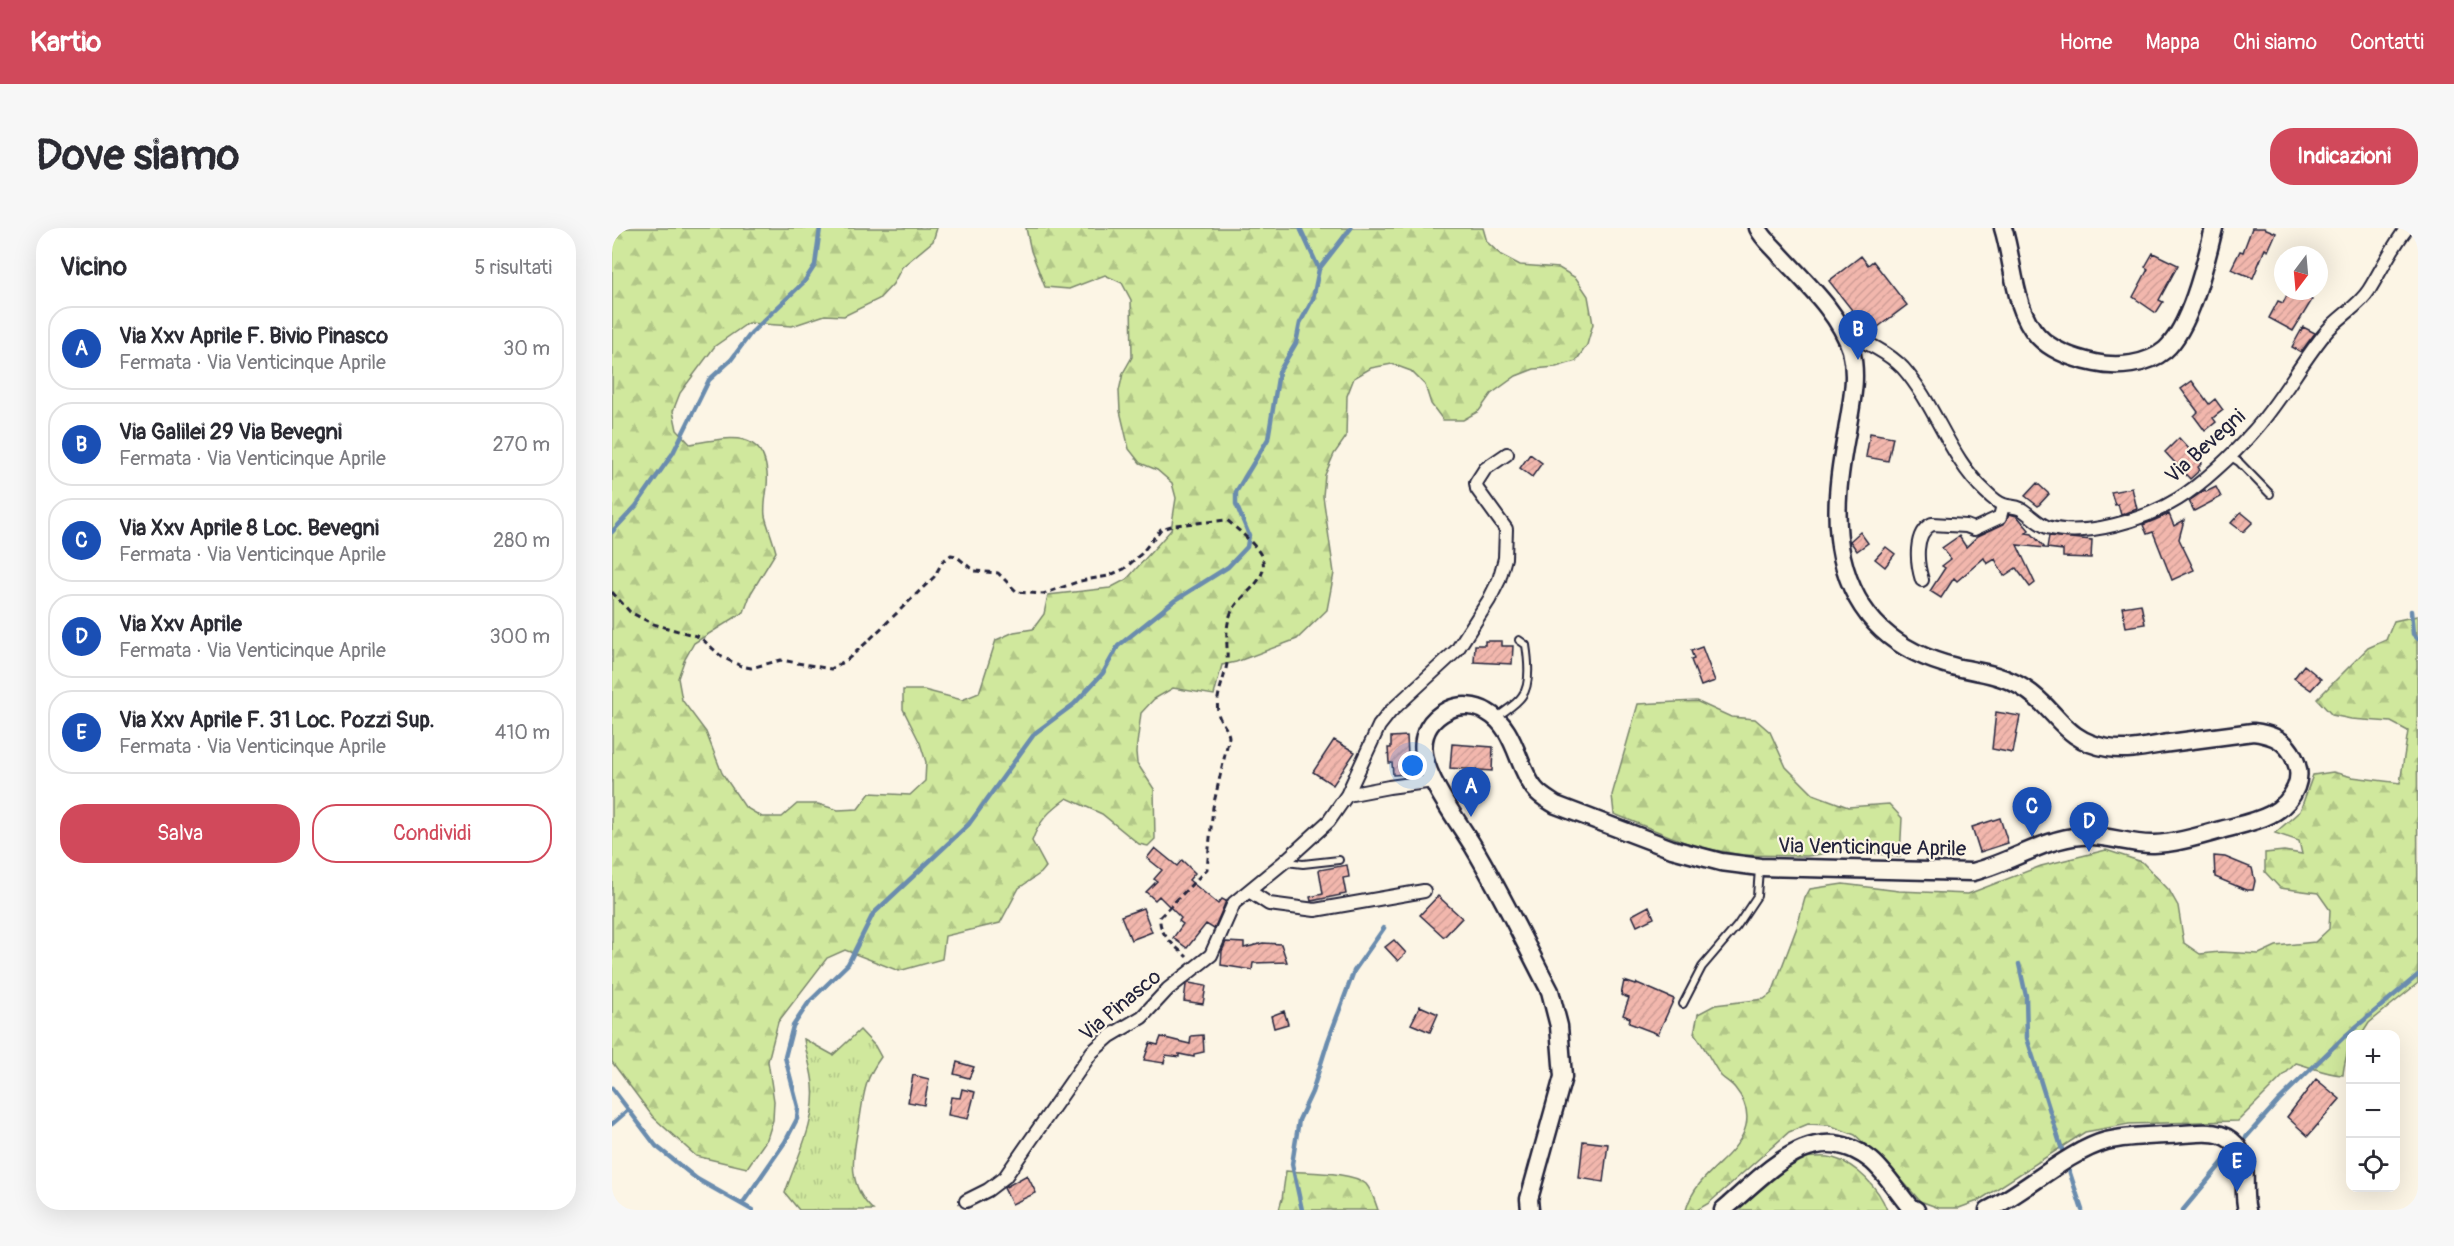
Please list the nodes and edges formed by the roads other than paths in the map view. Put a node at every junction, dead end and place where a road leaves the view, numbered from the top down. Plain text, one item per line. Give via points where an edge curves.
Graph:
1 (1758, 228) edge
2 (2003, 228) edge
3 (2214, 228) edge
4 (2407, 228) edge
5 (1845, 333) junction
6 (1507, 454) dead end
7 (2229, 456) junction
8 (2270, 494) dead end
9 (2003, 505) junction
10 (1922, 580) dead end
11 (1519, 640) dead end
12 (1496, 718) junction
13 (1434, 781) junction
14 (1347, 795) junction
15 (1339, 860) dead end
16 (1284, 862) junction
17 (1760, 867) junction
18 (1249, 891) junction
19 (1424, 891) dead end
20 (1683, 1004) dead end
21 (966, 1201) dead end
22 (1530, 1210) edge
23 (1723, 1210) edge
24 (1916, 1210) edge
25 (1988, 1210) edge
26 (2247, 1210) edge

1 - 5 main road
2 - 3 main road via 2021,305 2038,336 2072,358 2110,367 2141,362 2164,350 2179,331 2201,278
4 - 7 street, Via Bevegni via 2365,295 2328,330 2253,432
5 - 9 street, Via Bevegni via 1902,367 1974,480
5 - 17 main road, Via Venticinque Aprile via 1855,382 1839,478 1837,520 1848,576 1873,622 1918,654 2015,683 2037,698 2071,734 2096,746 2124,749 2253,732 2266,734 2282,740 2290,751 2299,767 2298,782 2292,796 2275,813 2179,842 2152,844 2081,836 2054,841 1973,872
6 - 14 street, Via Pinasco via 1485,469 1476,483 1506,529 1499,580 1457,650 1379,726
7 - 8 lane
7 - 9 street, Via Bevegni via 2177,499 2138,517 2096,529 2062,529 2038,523 2022,510
9 - 10 street via 2000,517 1974,529 1927,526 1920,539 1917,564
11 - 12 lane via 1526,645 1527,688
12 - 13 main road via 1465,706 1433,720 1423,742
12 - 17 main road, Via Venticinque Aprile via 1533,787 1556,805 1672,849
13 - 14 street
13 - 22 main road via 1556,1006 1563,1077 1529,1199
14 - 16 street, Via Pinasco via 1329,821
15 - 16 lane
16 - 18 street, Via Pinasco
17 - 20 lane via 1757,896 1702,967
18 - 19 street via 1269,904 1315,910
18 - 21 street, Via Pinasco via 1234,903 1211,955 1168,989 1142,1017 1092,1052 1005,1177
23 - 24 main road via 1793,1152 1820,1143 1851,1148 1873,1162
25 - 26 main road via 2082,1151 2105,1141 2215,1133 2236,1144 2242,1159

